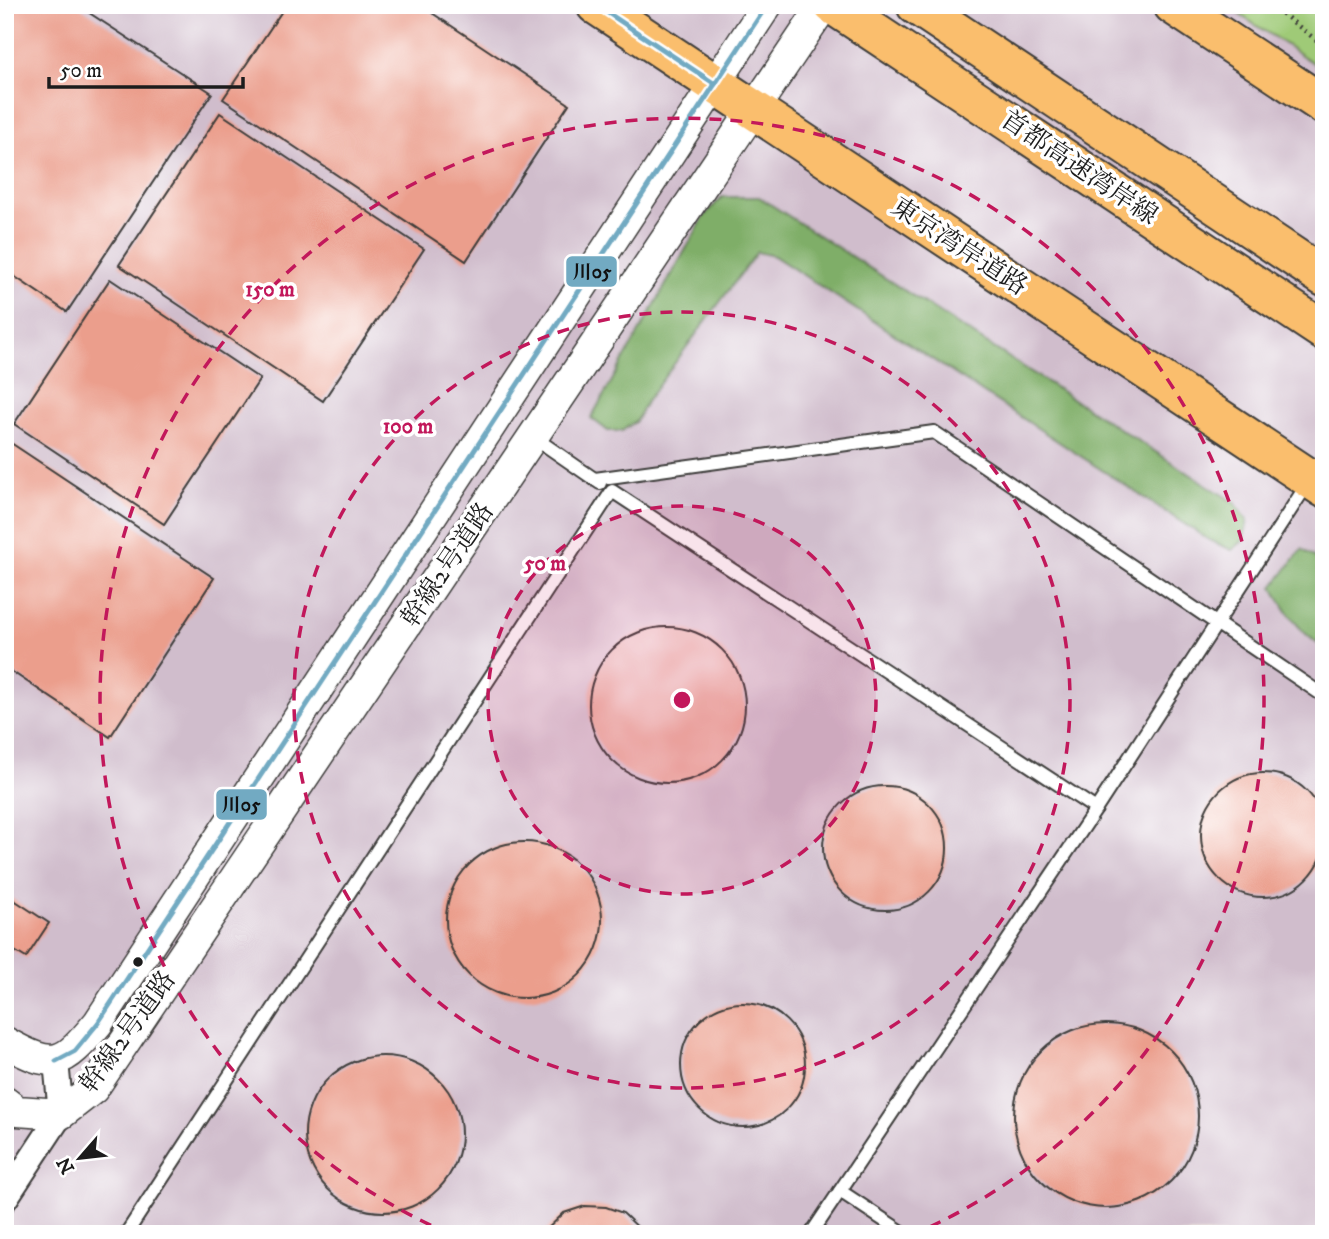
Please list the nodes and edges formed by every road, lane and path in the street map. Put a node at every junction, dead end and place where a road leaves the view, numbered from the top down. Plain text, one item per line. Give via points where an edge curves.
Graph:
1 (596, 5) edge
2 (767, 5) edge
3 (824, 5) edge
4 (834, 5) edge
5 (916, 5) edge
6 (1173, 5) edge
7 (1270, 5) edge
8 (1324, 46) edge
9 (715, 83) junction
10 (1324, 105) edge
11 (755, 111) junction
12 (1324, 276) edge
13 (1324, 331) edge
14 (535, 438) junction
15 (595, 479) junction
16 (1317, 484) edge
17 (612, 491) junction
18 (1216, 624) junction
19 (1324, 696) edge
20 (1096, 809) junction
21 (5, 1042) edge
22 (56, 1061) junction
23 (5, 1102) edge
24 (61, 1114) junction
25 (840, 1191) junction
26 (5, 1199) edge
27 (126, 1234) edge
28 (811, 1234) edge
29 (905, 1234) edge

1 - 9 highway, 東京湾岸道路
2 - 9 street, 幹線2号道路
3 - 11 street, 幹線2号道路
4 - 13 highway, 首都高速湾岸線
5 - 12 highway, 首都高速湾岸線
6 - 10 highway
7 - 8 path
9 - 11 highway, 東京湾岸道路
9 - 22 street, 幹線2号道路 via 98,1023 75,1051
11 - 14 street, 幹線2号道路
11 - 16 highway, 東京湾岸道路
14 - 15 lane
14 - 24 street, 幹線2号道路 via 93,1089
15 - 17 lane
15 - 18 lane via 934,432
16 - 18 lane
17 - 20 lane
17 - 27 lane
18 - 19 lane
18 - 20 lane
20 - 25 lane
21 - 22 street via 33,1058
22 - 24 street
23 - 24 street via 17,1111
24 - 26 street
25 - 28 lane
25 - 29 lane

